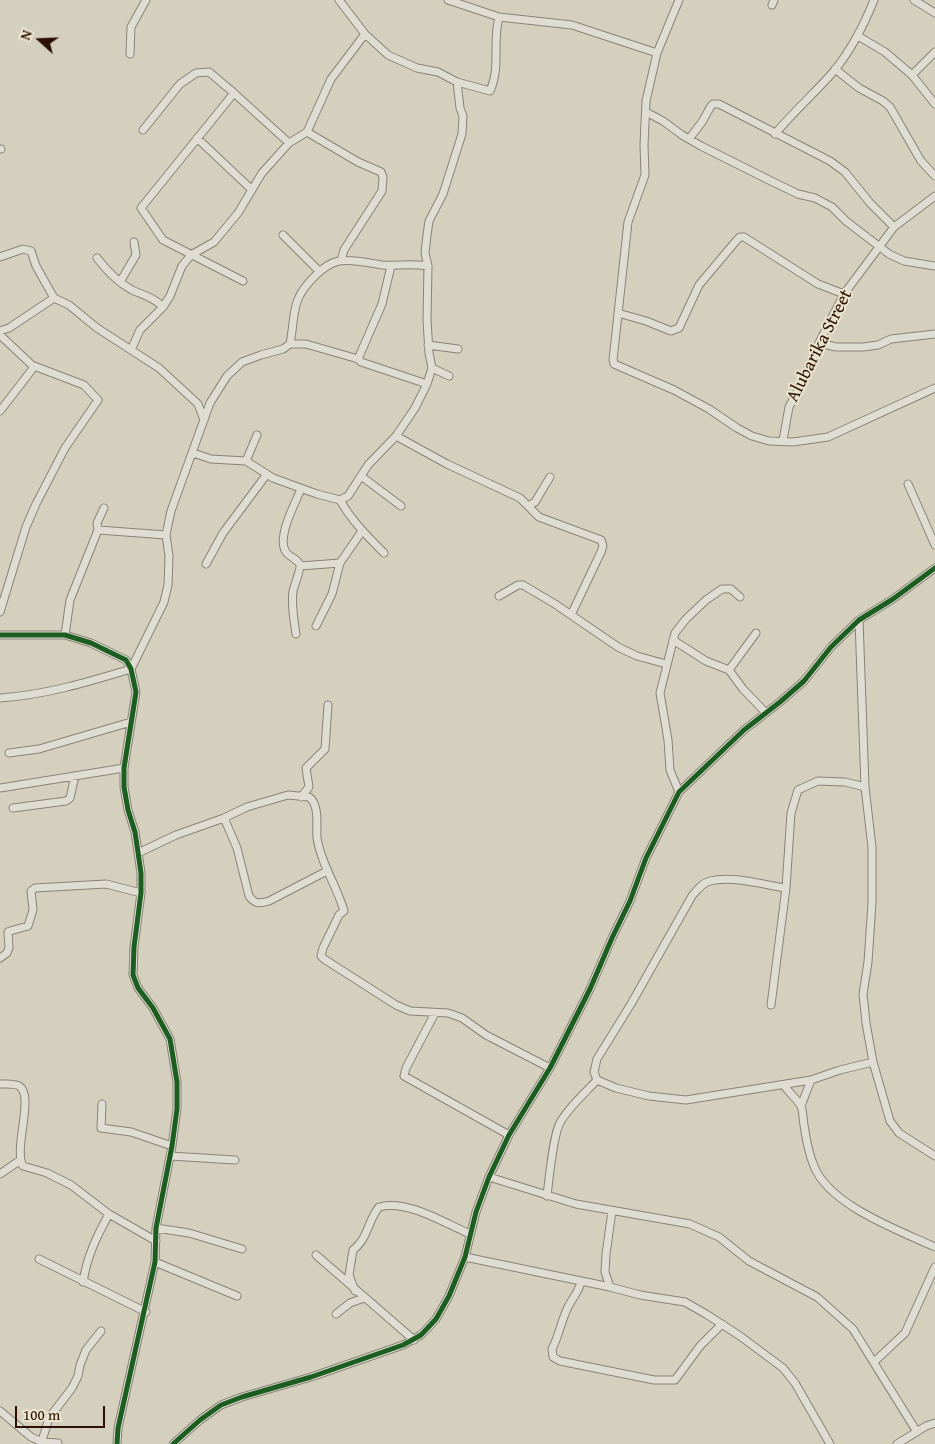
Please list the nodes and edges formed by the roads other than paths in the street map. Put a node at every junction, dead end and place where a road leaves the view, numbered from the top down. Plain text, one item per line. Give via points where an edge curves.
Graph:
1 (146, 0) edge
2 (340, 0) edge
3 (448, 0) edge
4 (874, 0) edge
5 (914, 0) edge
6 (676, 1) edge
7 (935, 13) edge
8 (499, 17) junction
9 (365, 34) junction
10 (858, 36) junction
11 (935, 52) edge
12 (657, 53) junction
13 (130, 54) dead end
14 (836, 69) junction
15 (912, 75) junction
16 (457, 82) junction
17 (234, 93) junction
18 (935, 104) edge
19 (646, 112) junction
20 (143, 130) dead end
21 (307, 132) junction
22 (775, 134) junction
23 (197, 138) junction
24 (689, 140) junction
25 (289, 143) junction
26 (935, 176) edge
27 (252, 189) junction
28 (935, 196) edge
29 (894, 227) junction
30 (283, 235) dead end
31 (134, 242) dead end
32 (878, 246) junction
33 (190, 256) junction
34 (0, 258) edge
35 (97, 258) dead end
36 (340, 261) junction
37 (391, 266) junction
38 (428, 266) junction
39 (935, 266) edge
40 (320, 272) junction
41 (243, 281) dead end
42 (120, 282) junction
43 (844, 294) junction
44 (54, 298) junction
45 (163, 307) junction
46 (618, 313) junction
47 (0, 331) edge
48 (935, 334) edge
49 (0, 335) edge
50 (819, 343) junction
51 (290, 344) junction
52 (428, 345) junction
53 (458, 349) dead end
54 (131, 350) junction
55 (358, 359) junction
56 (34, 366) junction
57 (432, 368) junction
58 (448, 376) dead end
59 (427, 384) junction
60 (935, 388) edge
61 (0, 411) edge
62 (204, 420) junction
63 (257, 434) dead end
64 (396, 436) junction
65 (783, 440) junction
66 (193, 453) junction
67 (246, 461) junction
68 (267, 474) junction
69 (361, 476) junction
70 (550, 477) dead end
71 (908, 484) dead end
72 (301, 489) junction
73 (340, 500) junction
74 (401, 506) dead end
75 (528, 506) junction
76 (104, 508) dead end
77 (98, 530) junction
78 (362, 531) junction
79 (166, 535) junction
80 (935, 545) edge
81 (384, 554) dead end
82 (340, 563) junction
83 (206, 564) dead end
84 (300, 566) junction
85 (935, 568) edge
86 (499, 596) dead end
87 (740, 597) dead end
88 (0, 612) edge
89 (571, 615) junction
90 (859, 620) junction
91 (316, 626) dead end
92 (296, 634) dead end
93 (756, 634) dead end
94 (0, 635) edge
95 (65, 635) junction
96 (673, 640) junction
97 (666, 664) junction
98 (131, 668) junction
99 (730, 670) junction
100 (0, 698) edge
101 (328, 705) dead end
102 (766, 713) junction
103 (131, 722) junction
104 (9, 753) dead end
105 (124, 768) junction
106 (75, 776) junction
107 (865, 787) junction
108 (0, 788) edge
109 (679, 792) junction
110 (301, 797) junction
111 (13, 808) dead end
112 (224, 818) junction
113 (138, 853) junction
114 (328, 871) junction
115 (786, 888) junction
116 (141, 893) junction
117 (0, 958) edge
118 (772, 1005) dead end
119 (435, 1013) junction
120 (873, 1062) junction
121 (550, 1068) junction
122 (597, 1080) junction
123 (812, 1080) junction
124 (0, 1084) edge
125 (784, 1085) junction
126 (102, 1104) dead end
127 (801, 1106) junction
128 (509, 1135) junction
129 (172, 1146) junction
130 (170, 1156) junction
131 (935, 1156) edge
132 (19, 1160) junction
133 (235, 1160) dead end
134 (0, 1174) edge
135 (489, 1177) junction
136 (547, 1196) junction
137 (612, 1211) junction
138 (109, 1214) junction
139 (140, 1223) dead end
140 (131, 1226) junction
141 (156, 1228) junction
142 (470, 1234) junction
143 (156, 1241) junction
144 (935, 1247) edge
145 (242, 1249) dead end
146 (316, 1255) dead end
147 (465, 1257) junction
148 (39, 1259) dead end
149 (156, 1262) junction
150 (935, 1267) edge
151 (605, 1272) junction
152 (83, 1282) junction
153 (581, 1282) junction
154 (596, 1285) junction
155 (610, 1287) junction
156 (355, 1291) junction
157 (237, 1296) dead end
158 (364, 1298) junction
159 (146, 1312) junction
160 (336, 1314) dead end
161 (722, 1324) junction
162 (101, 1331) dead end
163 (414, 1340) junction
164 (874, 1362) junction
165 (0, 1411) edge
166 (935, 1422) edge
167 (45, 1430) junction
168 (917, 1432) junction
169 (41, 1443) edge
170 (59, 1443) edge
171 (117, 1444) edge
172 (173, 1444) edge
173 (830, 1444) edge
174 (896, 1444) edge

1 - 13 street via 131,27
2 - 9 street
3 - 8 street
4 - 10 street
5 - 7 street
6 - 12 street
8 - 12 street via 572,25
8 - 16 street via 495,35 496,79 490,91
9 - 16 street via 388,55
9 - 21 street via 332,79
10 - 14 street
10 - 15 street via 886,52
11 - 15 street
12 - 19 street
14 - 22 street
14 - 26 street via 890,108 921,161
15 - 18 street
16 - 38 street via 463,116 462,134 444,194 429,221 425,253
17 - 20 street via 209,72 196,73 180,84
17 - 23 street
17 - 25 street
19 - 24 street
19 - 46 street via 646,175 628,222
21 - 25 street
21 - 36 street via 381,172 383,177 382,191
22 - 24 street via 714,104
22 - 29 street via 830,161 845,172
23 - 27 street
23 - 33 street via 141,208 163,240
24 - 32 street via 798,194 832,206
25 - 27 street
27 - 33 street via 238,213 214,242
28 - 29 street, Alubarika Street
29 - 32 street, Alubarika Street
30 - 40 street
31 - 42 street via 136,255
32 - 39 street via 904,261
32 - 43 street, Alubarika Street
33 - 41 street
33 - 45 street
34 - 44 street via 23,249 31,251
35 - 42 street
36 - 37 street
36 - 40 street
37 - 38 street
37 - 55 street via 382,304
38 - 52 street
40 - 51 street via 299,293
42 - 45 street via 158,301
43 - 46 street via 818,284 740,237 700,285 679,328 671,331
43 - 50 street, Alubarika Street
44 - 47 street
44 - 54 street via 70,304 97,328
45 - 54 street via 140,330
46 - 65 street via 614,364 690,398 752,436 768,441
48 - 50 street via 891,339 863,347
49 - 56 street
50 - 65 street, Alubarika Street via 789,407
51 - 55 street via 306,344
51 - 62 street via 242,362 227,376 210,403
52 - 53 street
52 - 57 street
54 - 62 street via 159,368 189,394 198,404
55 - 59 street
56 - 61 street
56 - 88 street via 84,385 98,400 65,448 36,504
57 - 58 street
57 - 59 street
59 - 64 street
60 - 65 street via 828,437 793,442
62 - 66 street
63 - 67 street
64 - 69 street
64 - 75 street via 505,490
66 - 67 street via 211,459
66 - 79 street via 170,512
67 - 68 street
68 - 72 street
68 - 83 street via 223,533
69 - 73 street via 348,496
69 - 74 street
70 - 75 street via 535,502
71 - 80 street
72 - 73 street
72 - 84 street via 282,540 286,553
73 - 78 street
75 - 89 street via 539,517 601,540 601,552
76 - 77 street via 97,523
77 - 79 street
77 - 95 street via 70,600
78 - 81 street
78 - 82 street
79 - 98 street via 169,556 164,602
82 - 84 street
82 - 91 street via 332,594
84 - 92 street via 292,596
85 - 90 street
86 - 89 street via 523,585
87 - 96 street via 731,589 722,589 686,619
89 - 97 street via 624,650
90 - 102 street via 804,681
90 - 107 street
93 - 99 street
94 - 95 street
95 - 98 street via 114,653 126,660
96 - 97 street
96 - 99 street via 706,661
97 - 109 street via 660,693 670,770
98 - 100 street via 29,696
98 - 103 street via 136,692
99 - 102 street
101 - 110 street via 325,749 306,768 309,787
102 - 109 street
103 - 104 street via 39,749
103 - 105 street
105 - 106 street
105 - 113 street via 124,787
106 - 108 street
106 - 111 street via 70,798 66,801
107 - 115 street via 818,781 798,790 791,813
107 - 120 street via 872,847 872,903 863,994
109 - 121 street via 646,858 590,989
110 - 112 street via 288,795
110 - 114 street via 310,797 315,804 320,852
112 - 113 street
112 - 114 street via 253,902 269,901
113 - 116 street
114 - 119 street via 344,911 339,915 321,956 396,1005 410,1011
115 - 118 street
115 - 122 street via 740,880 710,881 701,886 692,896 597,1059 594,1072
116 - 117 street via 106,884 35,888 31,891 33,910 28,926 8,932 9,947
116 - 129 street via 133,975 170,1039 177,1091
119 - 121 street via 462,1018 486,1035
119 - 128 street via 404,1076
120 - 123 street
120 - 131 street via 890,1121 899,1133
121 - 128 street
122 - 125 street via 649,1096 686,1100
122 - 136 street via 560,1122
123 - 125 street
123 - 127 street
124 - 132 street via 16,1084 24,1092
125 - 127 street
126 - 129 street via 102,1128 131,1132
127 - 144 street via 806,1144 819,1177 832,1192 884,1223
128 - 135 street
129 - 130 street
130 - 133 street
130 - 141 street
132 - 134 street
132 - 138 street via 22,1166 47,1173 87,1192
135 - 136 street
135 - 142 street
136 - 137 street
137 - 151 street
137 - 164 street via 690,1224 719,1237 749,1261 817,1296 853,1329
138 - 140 street
138 - 152 street via 92,1246
139 - 140 street
140 - 143 street
141 - 143 street
141 - 145 street via 189,1233
142 - 147 street
142 - 156 street via 415,1209 379,1207 365,1238 353,1250 349,1276
143 - 149 street
146 - 156 street
147 - 153 street
147 - 163 street via 436,1319
148 - 152 street
149 - 157 street
149 - 159 street
150 - 164 street via 905,1333
151 - 154 street
151 - 155 street
152 - 159 street
153 - 154 street
153 - 161 street via 567,1308 552,1350 553,1357 560,1360 654,1380 675,1380 700,1346
154 - 155 street
155 - 161 street via 685,1302
156 - 158 street
158 - 160 street via 350,1303
158 - 163 street
159 - 171 street
161 - 173 street via 783,1368
162 - 167 street via 86,1350 72,1388 48,1418
163 - 172 street via 311,1378 221,1405
164 - 168 street
165 - 169 street
166 - 168 street
167 - 169 street
167 - 170 street
168 - 174 street
169 - 170 street

